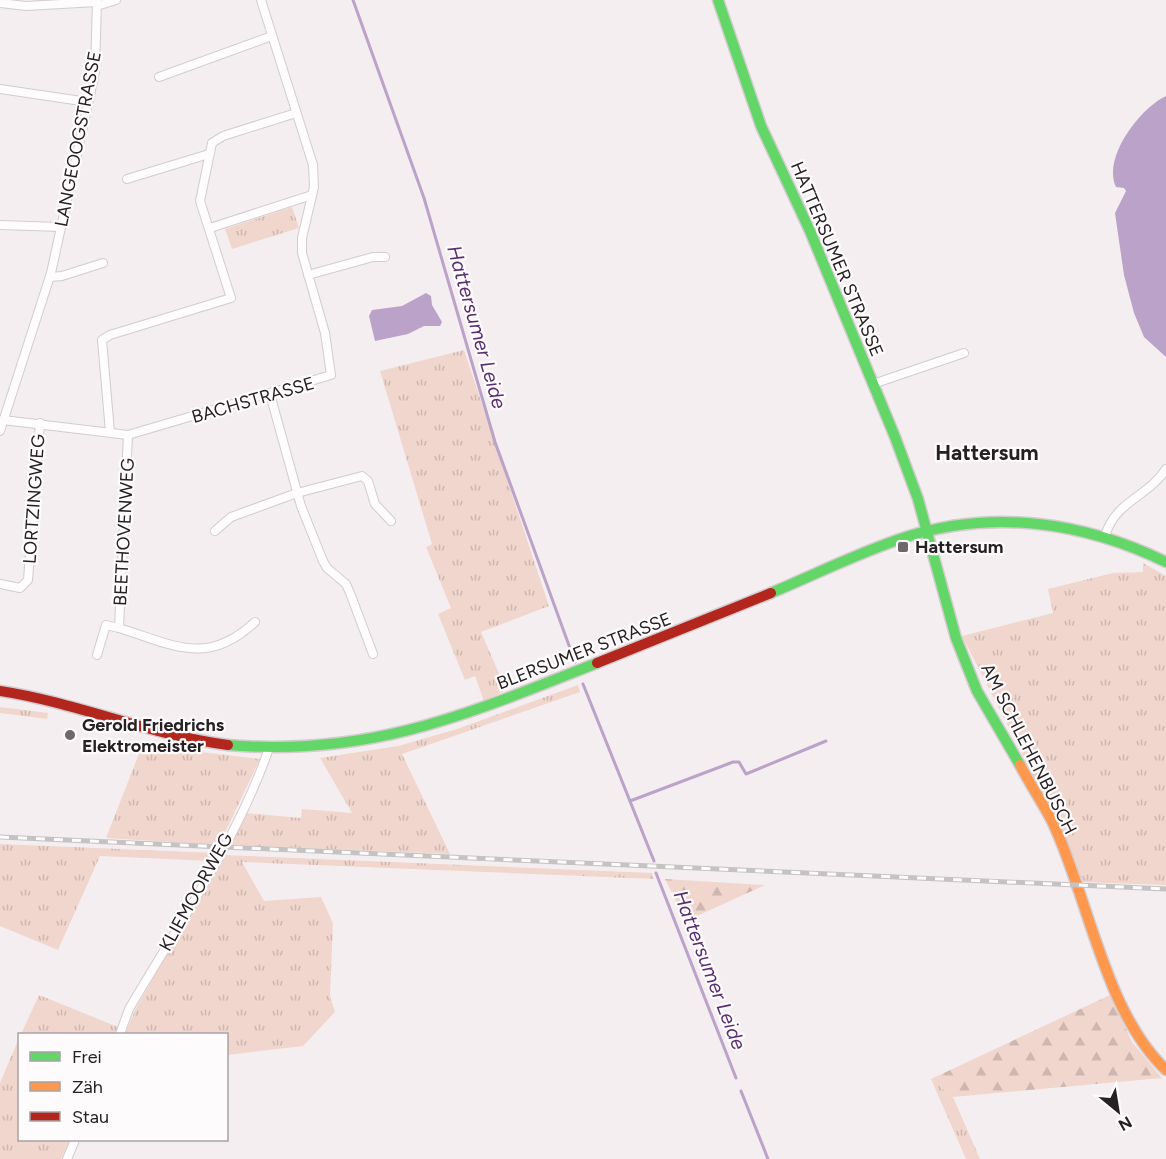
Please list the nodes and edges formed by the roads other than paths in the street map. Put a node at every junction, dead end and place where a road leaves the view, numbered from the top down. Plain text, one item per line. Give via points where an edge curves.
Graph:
1 (116, 0) edge
2 (261, 0) edge
3 (718, 0) edge
4 (0, 3) edge
5 (97, 3) edge
6 (272, 36) junction
7 (159, 77) dead end
8 (0, 89) edge
9 (88, 102) junction
10 (296, 113) junction
11 (209, 154) junction
12 (127, 179) dead end
13 (312, 195) junction
14 (0, 225) edge
15 (61, 227) junction
16 (210, 228) junction
17 (385, 257) dead end
18 (103, 263) dead end
19 (308, 275) junction
20 (50, 277) junction
21 (964, 353) dead end
22 (873, 384) junction
23 (270, 394) junction
24 (3, 417) edge
25 (40, 423) junction
26 (0, 431) edge
27 (110, 432) junction
28 (128, 435) junction
29 (1166, 469) edge
30 (297, 494) junction
31 (391, 520) dead end
32 (215, 531) dead end
33 (927, 532) junction
34 (1104, 536) junction
35 (1166, 562) edge
36 (0, 584) edge
37 (255, 622) dead end
38 (119, 628) junction
39 (373, 654) dead end
40 (97, 655) dead end
41 (0, 691) edge
42 (268, 748) junction
43 (121, 1033) edge
44 (1166, 1070) edge
45 (75, 1141) edge
46 (67, 1159) edge

1 - 5 street
2 - 6 street, BACHSTRASSE
3 - 22 main road, HATTERSUMER STRASSE via 761,126 810,231
4 - 5 street
5 - 9 street, LANGEOOGSTRASSE via 97,53
6 - 7 street
6 - 10 street, BACHSTRASSE
8 - 9 street
9 - 15 street, LANGEOOGSTRASSE
10 - 11 street via 216,140
10 - 13 street, BACHSTRASSE via 313,165
11 - 12 street
11 - 16 street via 200,201
13 - 16 street
13 - 19 street, BACHSTRASSE via 302,238
14 - 15 street
15 - 20 street, LANGEOOGSTRASSE
16 - 27 street via 231,298 102,340
17 - 19 street
18 - 20 street
19 - 23 street, BACHSTRASSE via 326,333 332,375
20 - 24 street, LANGEOOGSTRASSE
21 - 22 street
22 - 33 main road, HATTERSUMER STRASSE via 896,437
23 - 28 street, BACHSTRASSE
23 - 30 street
24 - 25 street, BACHSTRASSE
24 - 26 street, LANGEOOGSTRASSE
25 - 27 street, BACHSTRASSE
25 - 36 street, LORTZINGWEG via 28,580 20,588
27 - 28 street, BACHSTRASSE
28 - 38 street, BEETHOVENWEG
29 - 34 street via 1150,488 1116,512
30 - 31 street via 362,476 368,481 375,504
30 - 32 street via 231,517
30 - 39 street via 323,561 346,584
33 - 34 main road, BLERSUMER STRASSE via 961,524 1019,521
33 - 42 main road, BLERSUMER STRASSE via 885,545 709,620 458,717 388,737 318,747
33 - 44 main road, AM SCHLEHENBUSCH via 956,638 977,691 1052,822 1135,1033
34 - 35 main road, BLERSUMER STRASSE
37 - 38 street, BEETHOVENWEG via 239,638 197,651
38 - 40 street, BEETHOVENWEG via 106,625
41 - 42 main road, BLERSUMER STRASSE via 191,740
42 - 43 street, KLIEMOORWEG via 222,848 129,1009
45 - 46 street

